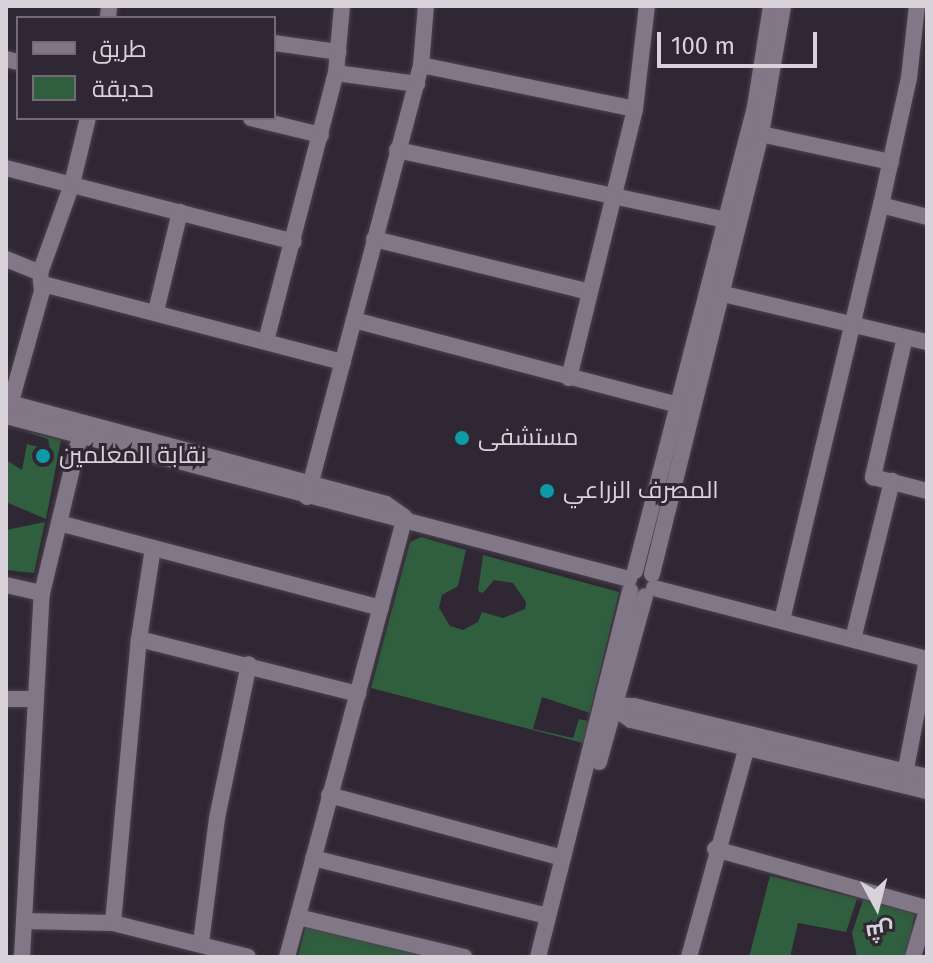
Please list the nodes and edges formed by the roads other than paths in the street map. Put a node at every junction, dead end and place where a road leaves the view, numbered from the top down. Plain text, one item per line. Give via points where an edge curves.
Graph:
1 (342, 6) edge
2 (426, 6) edge
3 (647, 6) edge
4 (771, 6) edge
5 (783, 6) edge
6 (917, 6) edge
7 (276, 43) edge
8 (338, 52) junction
9 (421, 65) junction
10 (336, 73) junction
11 (417, 84) junction
12 (635, 109) junction
13 (88, 120) edge
14 (259, 120) edge
15 (761, 134) junction
16 (321, 135) junction
17 (397, 150) junction
18 (891, 162) junction
19 (6, 168) edge
20 (72, 184) junction
21 (613, 197) junction
22 (881, 205) junction
23 (180, 212) junction
24 (927, 217) edge
25 (731, 221) junction
26 (374, 239) junction
27 (294, 242) junction
28 (6, 259) edge
29 (42, 279) junction
30 (589, 292) junction
31 (714, 292) junction
32 (156, 311) junction
33 (354, 320) junction
34 (850, 323) junction
35 (905, 337) junction
36 (266, 341) junction
37 (927, 342) edge
38 (343, 362) junction
39 (569, 378) junction
40 (678, 405) junction
41 (7, 410) edge
42 (82, 430) junction
43 (892, 481) junction
44 (308, 490) junction
45 (927, 491) edge
46 (405, 518) junction
47 (59, 523) junction
48 (153, 548) junction
49 (641, 583) junction
50 (6, 585) edge
51 (42, 593) junction
52 (381, 608) junction
53 (782, 620) junction
54 (139, 639) junction
55 (853, 639) junction
56 (927, 659) edge
57 (249, 664) junction
58 (358, 694) junction
59 (6, 699) edge
60 (35, 699) junction
61 (608, 706) junction
62 (748, 741) junction
63 (927, 777) edge
64 (904, 779) junction
65 (589, 782) junction
66 (927, 791) edge
67 (329, 795) junction
68 (715, 849) junction
69 (313, 858) junction
70 (563, 858) junction
71 (927, 909) edge
72 (6, 914) edge
73 (548, 916) junction
74 (298, 917) junction
75 (25, 918) junction
76 (113, 923) junction
77 (201, 943) junction
78 (22, 957) edge
79 (248, 957) edge
80 (287, 957) edge
81 (464, 957) edge
82 (538, 957) edge
83 (550, 957) edge
84 (689, 957) edge
85 (913, 957) edge

1 - 8 street
2 - 9 street
3 - 12 street
4 - 25 street
5 - 15 street
6 - 18 street
7 - 8 street
8 - 10 street
9 - 11 street
9 - 12 street
10 - 11 street
10 - 16 street
11 - 17 street
12 - 21 street
13 - 20 street
14 - 16 street
15 - 18 street
15 - 25 street
16 - 27 street
17 - 21 street
17 - 26 street
18 - 22 street
19 - 20 street
20 - 23 street
20 - 29 street
21 - 25 street
21 - 30 street
22 - 24 street
22 - 34 street
23 - 27 street
23 - 32 street
25 - 31 street
26 - 30 street
26 - 33 street
27 - 36 street
28 - 29 street
29 - 32 street
29 - 41 street
30 - 39 street
31 - 34 street
31 - 40 street
31 - 49 street
32 - 36 street
33 - 38 street
33 - 39 street
34 - 35 street
34 - 53 street
35 - 37 street
35 - 43 street via 873,477
36 - 38 street
38 - 44 street
39 - 40 street
40 - 49 street
41 - 42 street
42 - 44 street
42 - 47 street
43 - 45 street
43 - 55 street
44 - 46 street via 386,504
46 - 49 street
46 - 52 street
47 - 48 street
47 - 51 street
48 - 52 street
48 - 54 street
49 - 53 street
49 - 61 street
50 - 51 street
51 - 60 street
52 - 58 street
53 - 55 street
54 - 57 street
54 - 76 street
55 - 56 street
56 - 64 street
57 - 58 street
57 - 77 street via 217,818
58 - 67 street
59 - 60 street
60 - 75 street
61 - 62 street via 631,720 664,720
61 - 65 street
62 - 64 street
62 - 68 street
63 - 64 street
64 - 66 street
65 - 70 street
65 - 83 street
67 - 69 street
67 - 70 street
68 - 71 street
68 - 84 street
69 - 73 street
69 - 74 street
70 - 73 street
71 - 85 street
72 - 75 street
73 - 82 street
74 - 80 street
74 - 81 street
75 - 76 street
75 - 78 street
76 - 77 street
77 - 79 street

